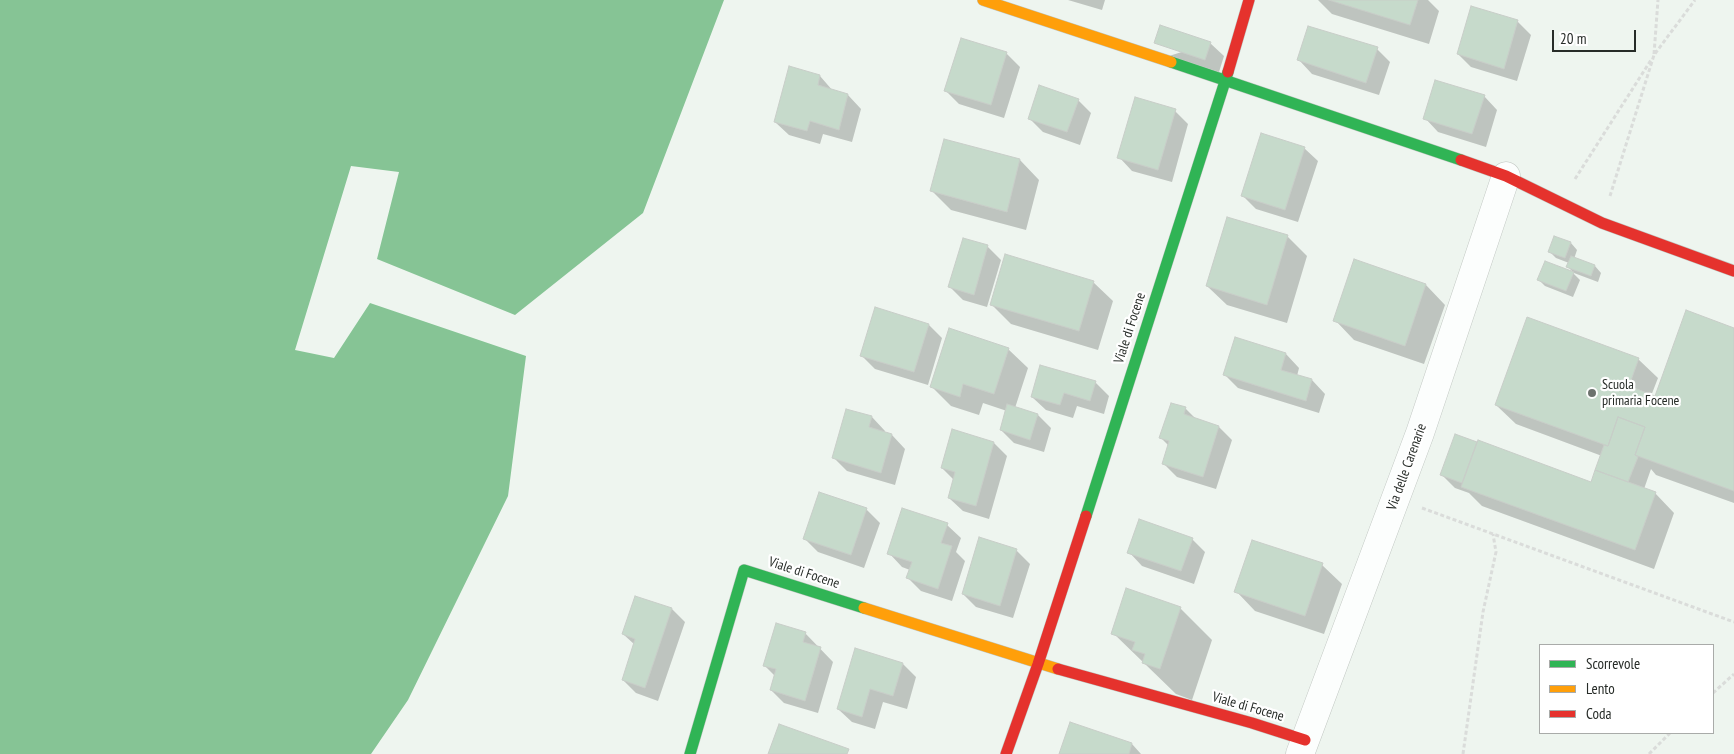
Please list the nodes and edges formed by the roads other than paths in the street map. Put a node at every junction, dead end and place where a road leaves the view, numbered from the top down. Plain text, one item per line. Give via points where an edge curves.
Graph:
1 (983, 0) edge
2 (1249, 0) edge
3 (1226, 80) junction
4 (1506, 176) junction
5 (1734, 271) edge
6 (1038, 664) junction
7 (1302, 747) edge
8 (690, 754) edge
9 (1006, 754) edge

1 - 3 street
2 - 3 street, Viale di Focene
3 - 4 street
3 - 6 street, Viale di Focene
4 - 5 street via 1602,222
4 - 7 street, Via delle Carenarie via 1423,424
6 - 7 street, Viale di Focene via 1252,723
6 - 8 street, Viale di Focene via 744,570
6 - 9 street, Viale di Focene

